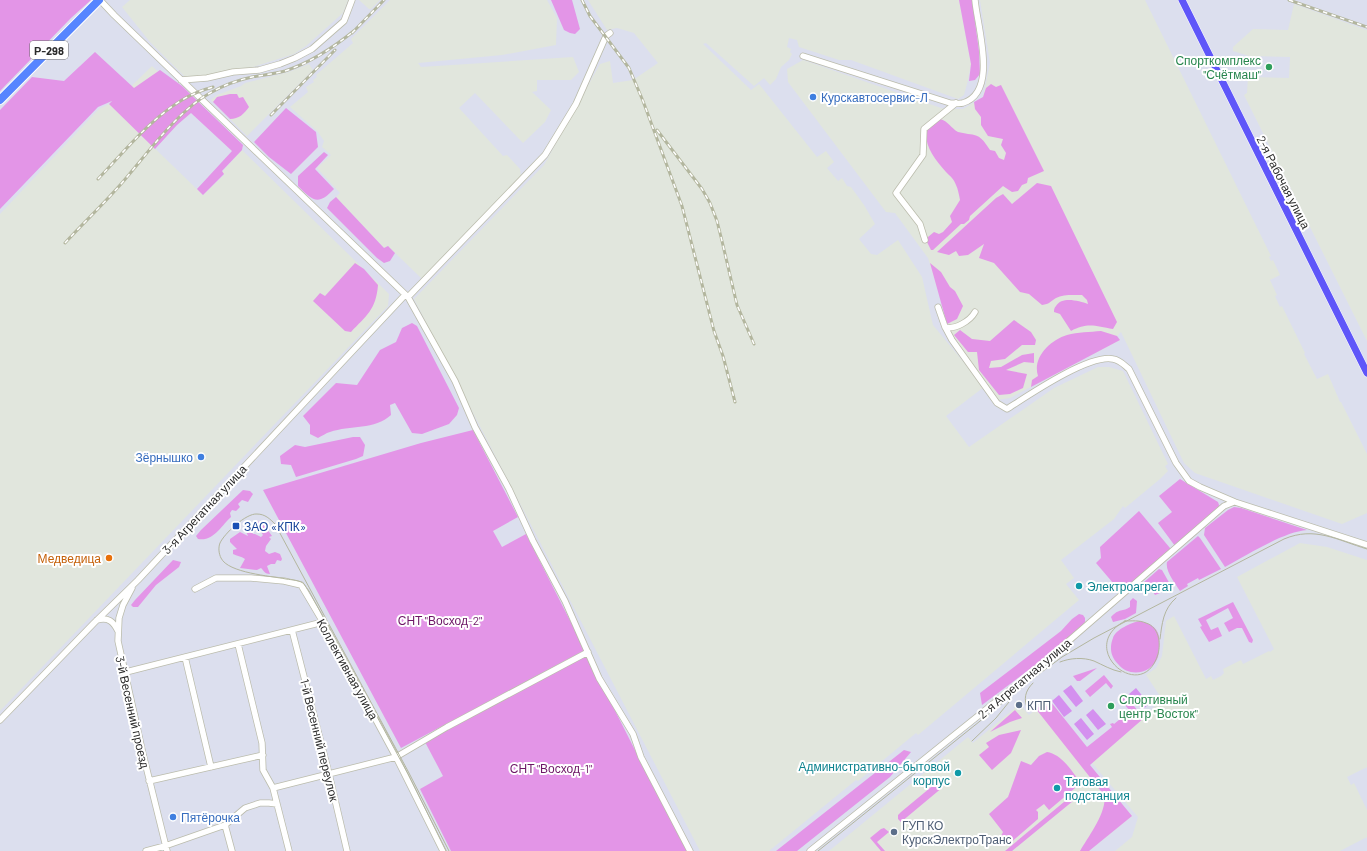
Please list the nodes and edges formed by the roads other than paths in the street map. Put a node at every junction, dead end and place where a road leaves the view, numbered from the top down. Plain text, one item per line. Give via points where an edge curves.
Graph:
1 (100, 0) edge
2 (352, 0) edge
3 (975, 0) edge
4 (1182, 0) edge
5 (610, 33) dead end
6 (803, 56) dead end
7 (181, 80) junction
8 (0, 100) edge
9 (956, 103) junction
10 (925, 240) dead end
11 (406, 296) junction
12 (938, 307) dead end
13 (975, 312) dead end
14 (945, 327) junction
15 (1367, 373) edge
16 (1235, 502) junction
17 (1367, 545) edge
18 (138, 580) junction
19 (195, 589) dead end
20 (94, 622) junction
21 (323, 622) junction
22 (292, 630) junction
23 (118, 631) junction
24 (238, 644) junction
25 (588, 652) junction
26 (184, 657) junction
27 (126, 672) junction
28 (0, 720) edge
29 (263, 755) junction
30 (396, 757) junction
31 (211, 767) junction
32 (329, 774) junction
33 (149, 781) junction
34 (273, 788) junction
35 (277, 804) junction
36 (225, 825) junction
37 (166, 849) edge
38 (146, 851) edge
39 (232, 851) edge
40 (289, 851) edge
41 (347, 851) edge
42 (443, 851) edge
43 (690, 851) edge
44 (810, 851) edge

1 - 7 street
1 - 8 highway, Р-298
2 - 7 street via 344,21 312,49 295,58 258,70
3 - 9 street via 984,61 982,81 974,95 962,104
4 - 15 main road, 2-я Рабочая улица
5 - 11 street, 3-я Агрегатная улица via 606,36 576,104 545,155
6 - 9 street
7 - 11 street
9 - 10 street via 924,129 923,155 896,192 920,224
11 - 18 street, 3-я Агрегатная улица
11 - 25 street via 455,381 475,427 510,489
12 - 14 street
13 - 14 street via 964,323
14 - 16 street via 997,403 1006,409 1042,387 1092,362 1114,359 1120,362 1134,379 1181,472 1200,487
16 - 17 street
16 - 44 street, 2-я Агрегатная улица via 1224,506 1034,671
18 - 20 street, 3-я Агрегатная улица
18 - 23 street, 3-й Весенний проезд via 123,605
19 - 21 street, Коллективная улица via 216,578 251,578 295,583 304,589
20 - 23 street via 108,619
20 - 28 street, 3-я Агрегатная улица
21 - 22 street
21 - 30 street, Коллективная улица
22 - 24 street
22 - 32 street, 1-й Весенний переулок
23 - 27 street, 3-й Весенний проезд
24 - 26 street
24 - 29 street
25 - 30 street
25 - 43 street via 603,684 633,734 641,757
26 - 27 street
26 - 31 street
27 - 33 street, 3-й Весенний проезд via 130,701
29 - 31 street
29 - 34 street via 263,770
30 - 32 street
30 - 42 street, Коллективная улица
31 - 33 street
32 - 34 street
32 - 41 street, 1-й Весенний переулок
33 - 37 street, 3-й Весенний проезд
34 - 35 street
35 - 36 street via 260,803 245,808
35 - 40 street
36 - 37 street
36 - 39 street
37 - 38 street

